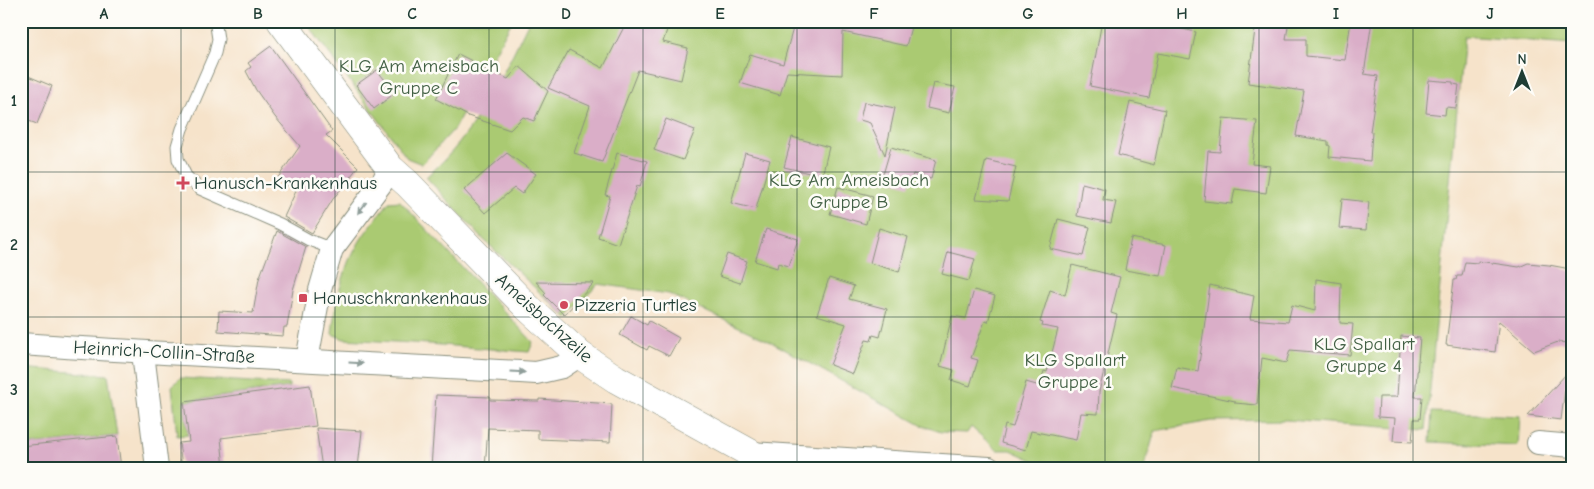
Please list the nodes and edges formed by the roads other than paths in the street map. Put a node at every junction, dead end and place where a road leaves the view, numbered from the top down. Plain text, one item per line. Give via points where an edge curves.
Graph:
1 (214, 21) edge
2 (282, 21) edge
3 (390, 168) junction
4 (332, 249) junction
5 (21, 344) edge
6 (143, 353) junction
7 (580, 355) junction
8 (307, 360) junction
9 (1538, 443) dead end
10 (1573, 446) edge
11 (751, 460) edge
12 (157, 468) edge
13 (989, 468) edge

1 - 4 lane via 218,39 215,53 177,146 178,159 186,176 200,189
2 - 3 street, Ameisbachzeile
3 -> 4 street
3 - 7 street, Ameisbachzeile via 527,307
4 - 8 street via 320,290
5 - 6 street, Heinrich-Collin-Straße
6 - 8 street, Heinrich-Collin-Straße
6 - 12 street
8 -> 7 street, Heinrich-Collin-Straße via 536,373 562,367
7 - 11 street, Ameisbachzeile
9 - 10 street
11 - 13 street, Ameisbachzeile

